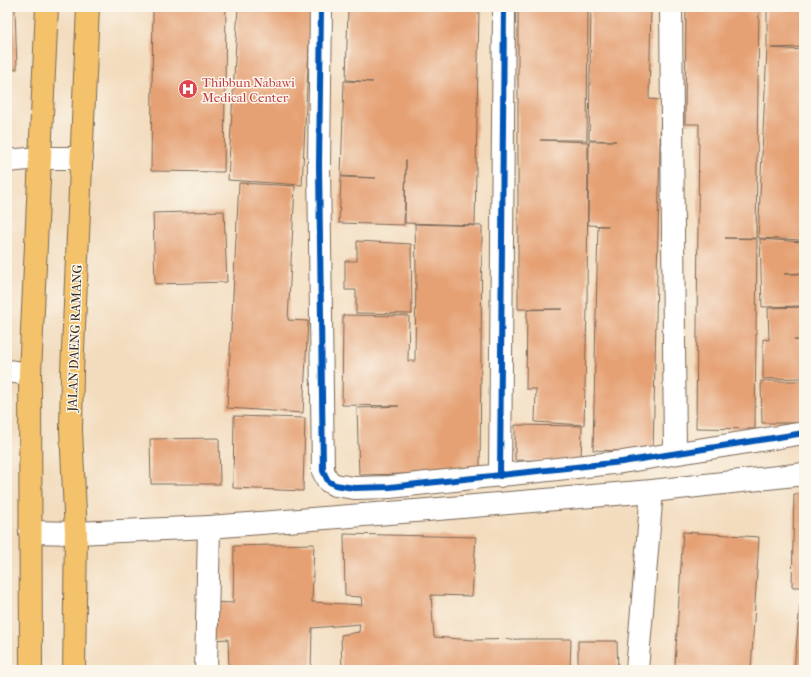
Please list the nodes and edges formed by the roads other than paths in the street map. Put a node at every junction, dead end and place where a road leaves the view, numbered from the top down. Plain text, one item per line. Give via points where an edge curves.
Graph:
1 (47, 7) edge
2 (88, 7) edge
3 (321, 7) edge
4 (504, 7) edge
5 (671, 7) edge
6 (39, 158) junction
7 (82, 158) junction
8 (7, 161) edge
9 (7, 371) edge
10 (30, 374) junction
11 (804, 433) edge
12 (674, 453) junction
13 (804, 474) edge
14 (500, 476) junction
15 (652, 491) junction
16 (209, 527) junction
17 (30, 532) junction
18 (76, 533) junction
19 (31, 670) edge
20 (74, 670) edge
21 (206, 670) edge
22 (637, 670) edge

1 - 6 main road
2 - 7 main road, JALAN DAENG RAMANG
3 - 14 street via 319,165 323,471 328,481 335,485 354,488
4 - 14 street
5 - 12 street
6 - 7 street
6 - 8 street
6 - 10 main road
7 - 18 main road, JALAN DAENG RAMANG via 71,430
9 - 10 street
10 - 17 main road
11 - 12 street
12 - 14 street via 622,462
13 - 15 street
15 - 16 street
15 - 22 street
16 - 18 street
16 - 21 street
17 - 18 street
17 - 19 main road
18 - 20 main road, JALAN DAENG RAMANG

